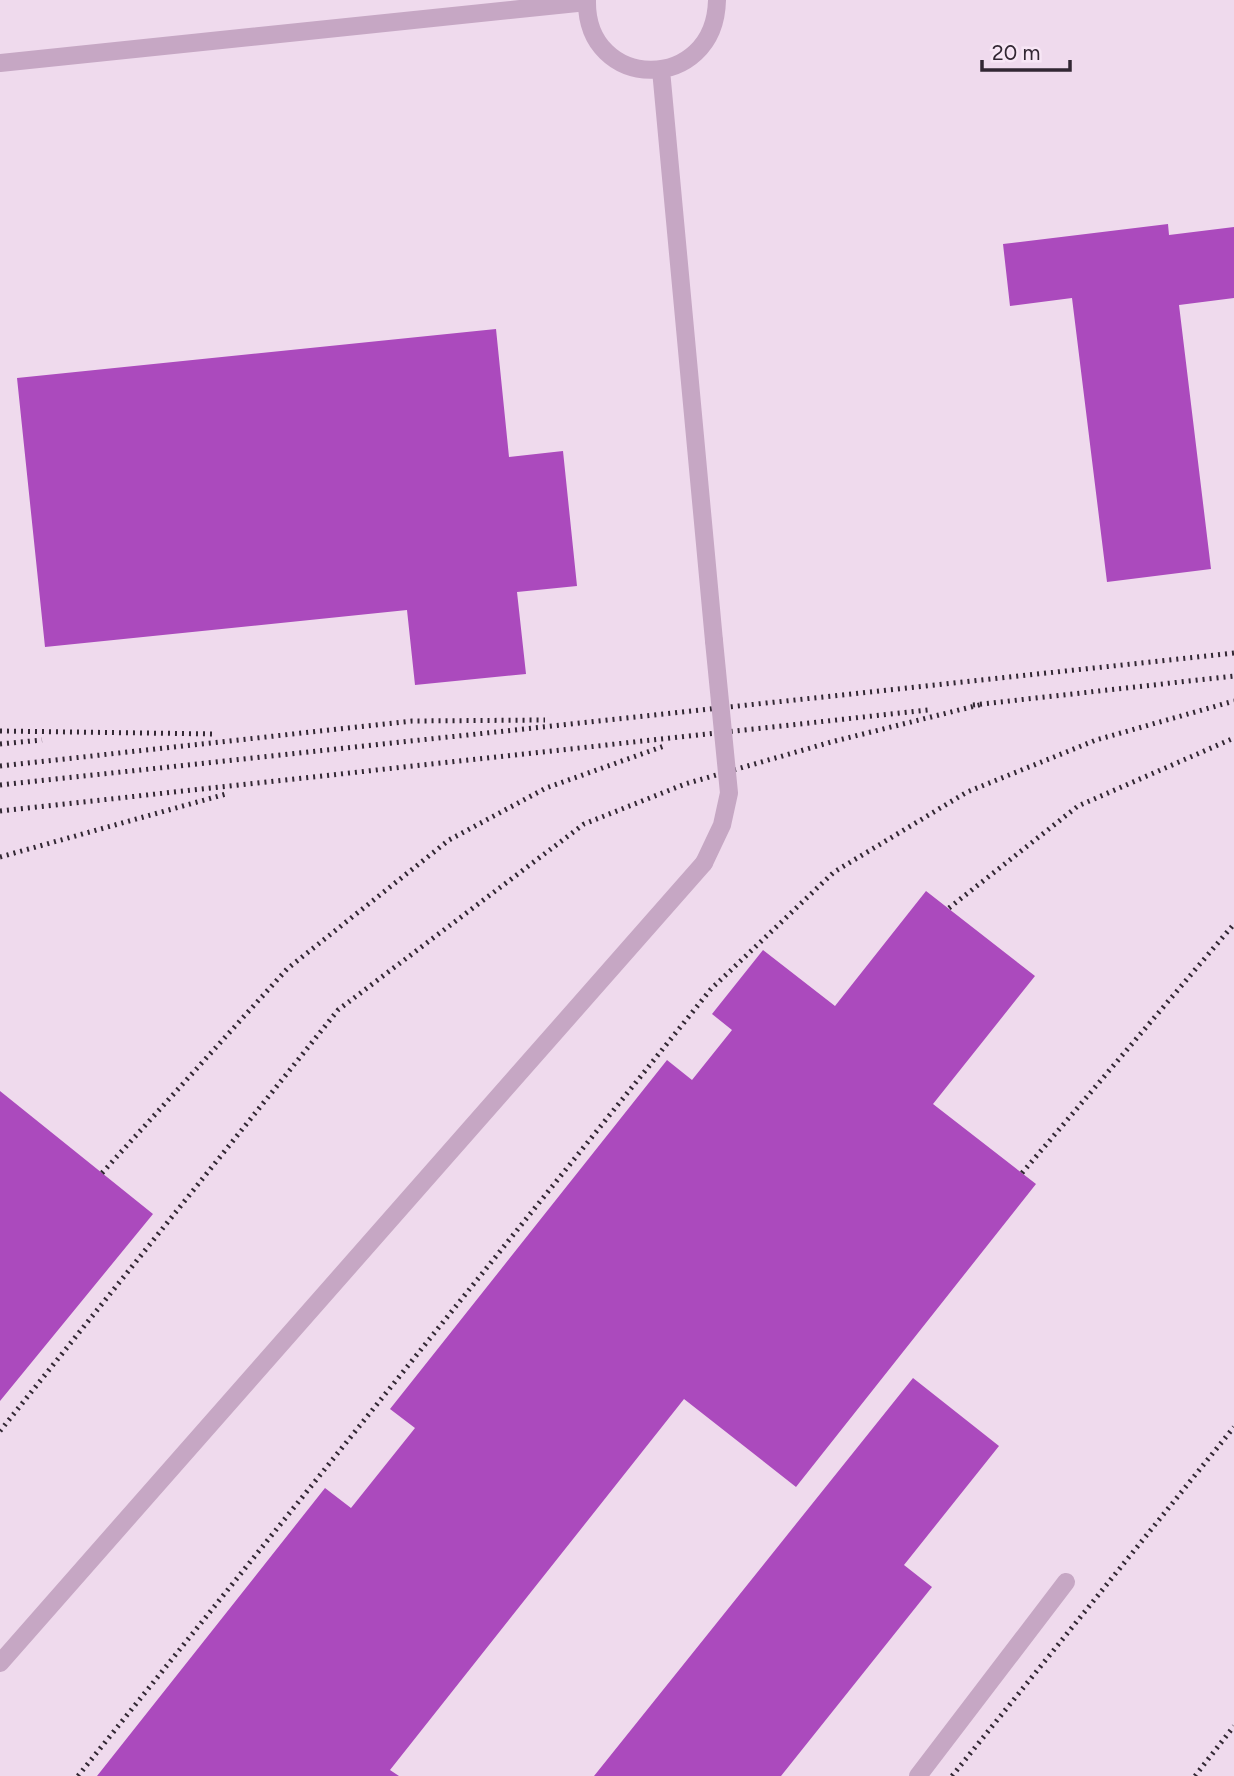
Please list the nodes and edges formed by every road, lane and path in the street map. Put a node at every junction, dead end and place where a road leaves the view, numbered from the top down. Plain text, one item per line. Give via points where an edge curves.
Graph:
1 (717, 0) edge
2 (587, 1) edge
3 (0, 63) edge
4 (661, 70) junction
5 (1066, 1582) dead end
6 (0, 1663) edge
7 (918, 1776) edge

1 - 4 street via 716,18 705,44 682,64
2 - 3 street
2 - 4 street via 586,16 594,38 612,59 636,69
4 - 6 street, bridge via 729,793 722,825 704,863
5 - 7 street

